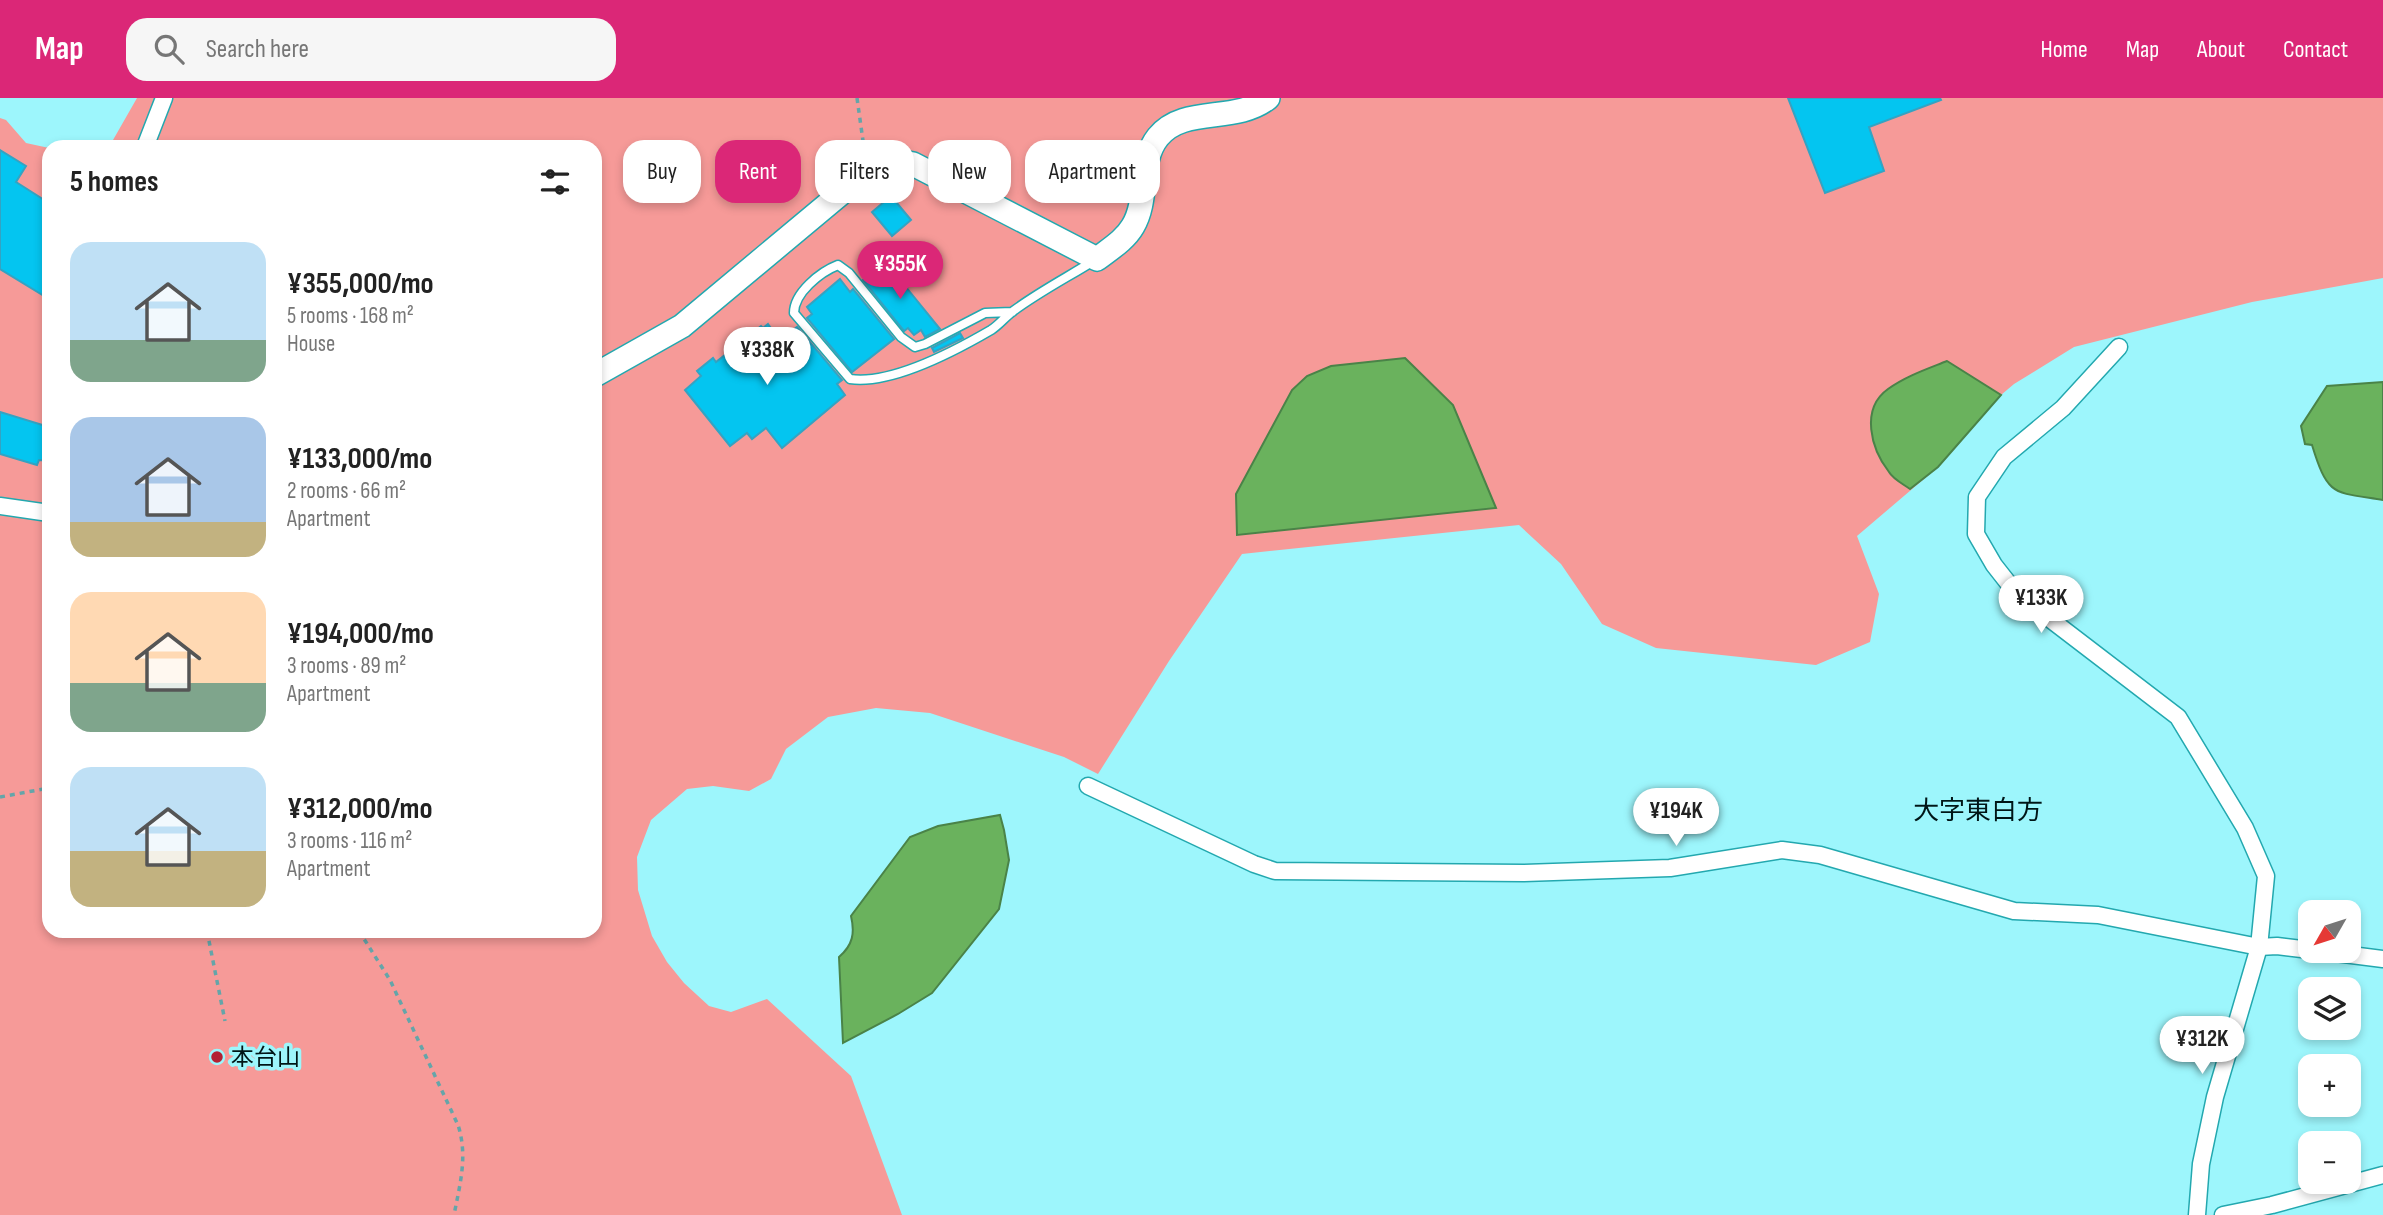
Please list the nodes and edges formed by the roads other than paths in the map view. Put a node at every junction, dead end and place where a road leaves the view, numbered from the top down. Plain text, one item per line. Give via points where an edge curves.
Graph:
1 (164, 98) edge
2 (1268, 98) edge
3 (148, 140) edge
4 (1097, 259) junction
5 (1012, 312) junction
6 (2119, 347) dead end
7 (602, 371) edge
8 (0, 506) edge
9 (42, 512) edge
10 (1088, 786) dead end
11 (2259, 947) junction
12 (2298, 948) edge
13 (2361, 956) edge
14 (2383, 959) edge
15 (2383, 1175) edge
16 (2197, 1215) edge
17 (2223, 1215) edge

1 - 3 street
2 - 4 street via 1235,114 1181,121 1158,136 1146,162 1134,225
4 - 5 lane
4 - 7 street via 913,164 894,160 868,171 682,326
5 - 5 lane via 994,328 920,366 865,381 850,379 794,313 794,303 838,265 915,347 985,313
6 - 11 street via 2063,408 2004,457 1977,497 1976,534 2016,593 2178,717 2245,828 2266,876
8 - 9 street
10 - 11 street via 1275,871 1524,873 1670,868 1782,850 1820,855 2014,911 2098,915
11 - 12 street
11 - 16 street via 2215,1097 2201,1164
13 - 14 street
15 - 17 street

